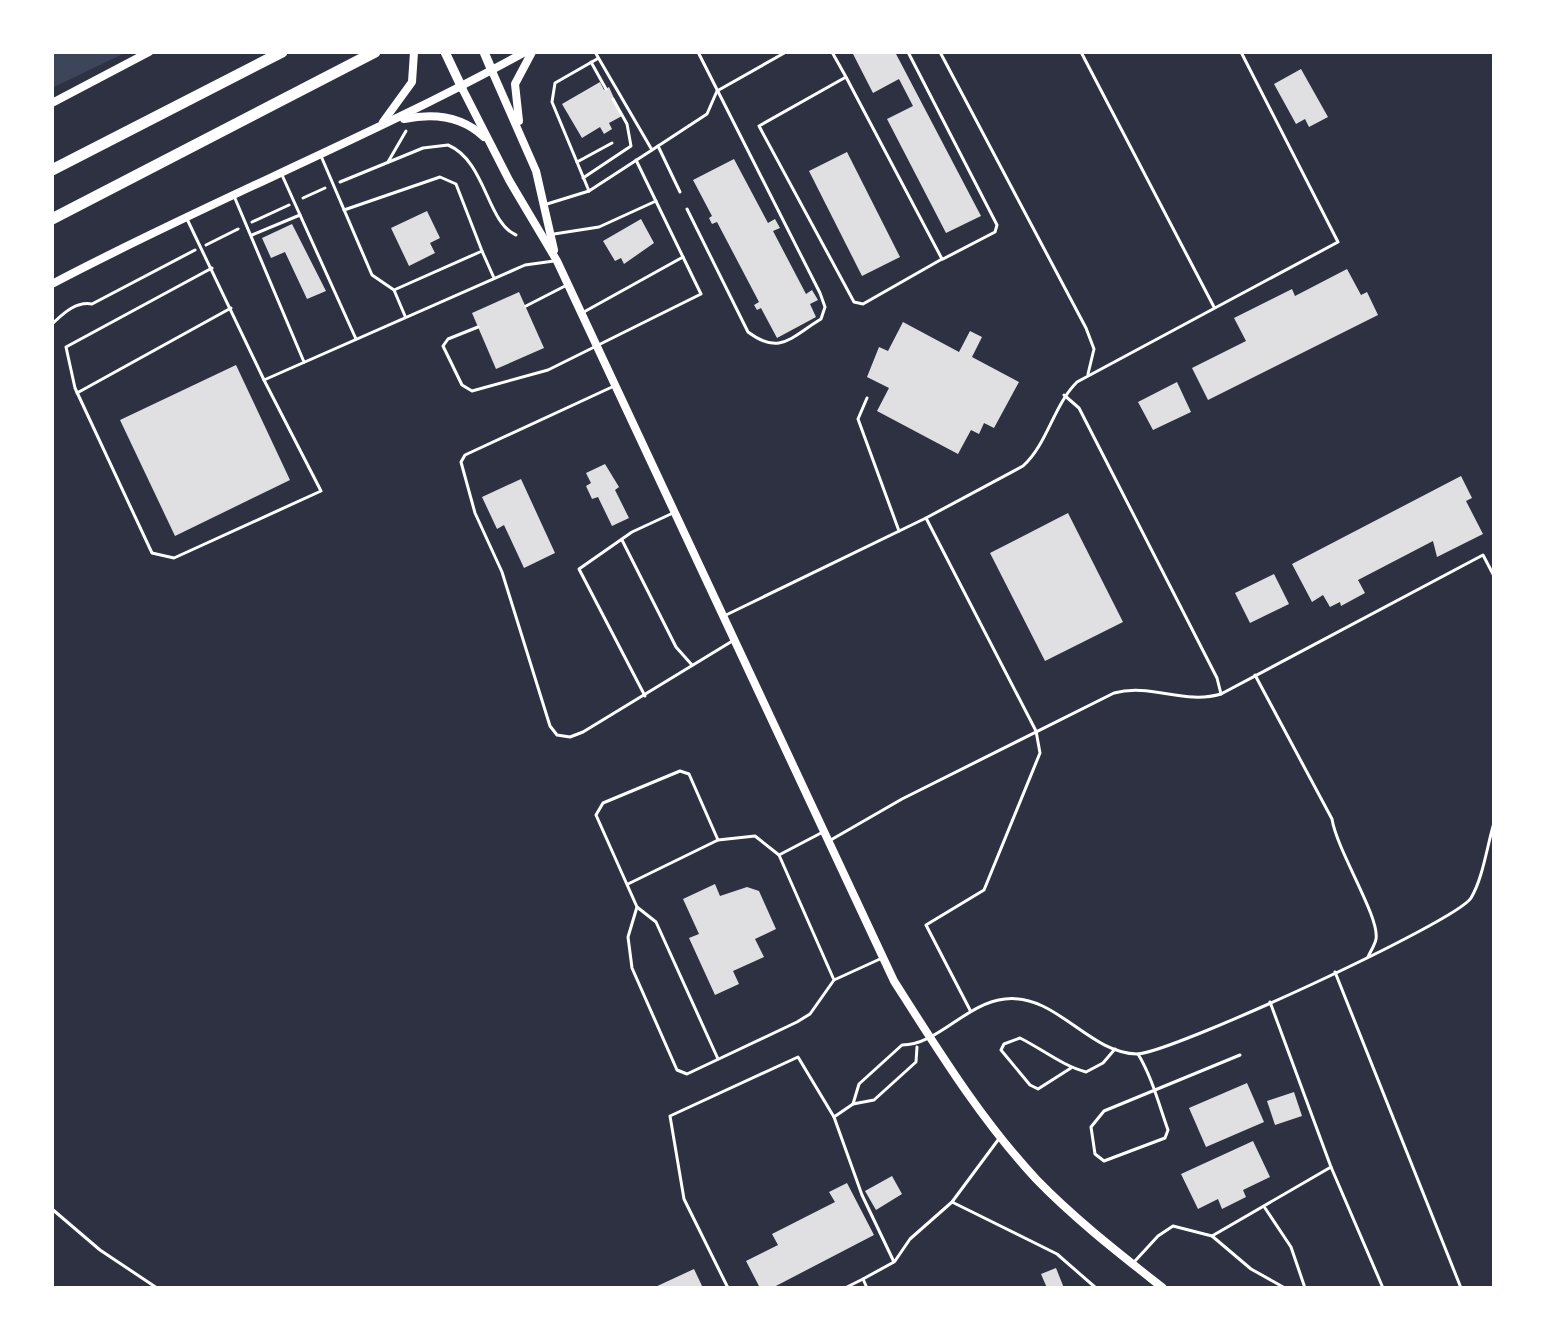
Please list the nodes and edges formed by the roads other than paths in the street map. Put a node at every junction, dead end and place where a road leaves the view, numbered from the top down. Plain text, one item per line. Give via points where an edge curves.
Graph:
1 (149, 52) edge
2 (282, 52) edge
3 (375, 52) edge
4 (414, 52) edge
5 (445, 52) edge
6 (484, 52) edge
7 (525, 52) edge
8 (532, 52) edge
9 (596, 52) edge
10 (698, 52) edge
11 (786, 52) edge
12 (832, 52) edge
13 (908, 52) edge
14 (940, 52) edge
15 (1081, 52) edge
16 (1241, 52) edge
17 (599, 58) junction
18 (591, 62) junction
19 (492, 71) junction
20 (846, 77) junction
21 (462, 88) junction
22 (606, 89) dead end
23 (717, 91) junction
24 (613, 99) dead end
25 (52, 103) edge
26 (380, 125) junction
27 (525, 142) junction
28 (490, 143) junction
29 (612, 143) dead end
30 (658, 146) junction
31 (652, 150) junction
32 (320, 152) junction
33 (636, 160) junction
34 (577, 162) junction
35 (52, 170) edge
36 (280, 170) junction
37 (583, 178) junction
38 (589, 191) junction
39 (680, 192) dead end
40 (232, 193) junction
41 (656, 201) junction
42 (543, 205) junction
43 (687, 209) dead end
44 (344, 210) junction
45 (300, 215) junction
46 (185, 216) junction
47 (52, 219) edge
48 (252, 235) junction
49 (550, 235) junction
50 (482, 251) junction
51 (683, 257) junction
52 (942, 259) junction
53 (557, 261) junction
54 (212, 268) junction
55 (494, 278) junction
56 (52, 284) edge
57 (569, 285) junction
58 (394, 290) junction
59 (526, 306) dead end
60 (1214, 307) junction
61 (231, 308) junction
62 (582, 313) junction
63 (406, 317) junction
64 (478, 327) dead end
65 (356, 339) junction
66 (598, 348) junction
67 (304, 362) junction
68 (1088, 374) junction
69 (264, 380) junction
70 (616, 386) junction
71 (77, 393) junction
72 (1064, 395) junction
73 (867, 398) dead end
74 (675, 512) junction
75 (926, 518) junction
76 (899, 531) junction
77 (622, 540) junction
78 (1494, 576) edge
79 (724, 616) junction
80 (735, 640) junction
81 (692, 665) junction
82 (1255, 675) junction
83 (1221, 694) junction
84 (645, 696) junction
85 (1036, 731) junction
86 (1494, 823) edge
87 (824, 831) junction
88 (718, 840) junction
89 (829, 841) junction
90 (779, 855) junction
91 (627, 885) junction
92 (637, 907) junction
93 (883, 957) junction
94 (1368, 957) junction
95 (1335, 972) junction
96 (834, 980) junction
97 (1270, 1001) junction
98 (970, 1010) junction
99 (929, 1036) junction
100 (917, 1045) junction
101 (1115, 1049) junction
102 (1138, 1054) junction
103 (1240, 1055) dead end
104 (718, 1059) junction
105 (1071, 1068) junction
106 (1154, 1091) junction
107 (853, 1104) junction
108 (834, 1117) junction
109 (1000, 1137) junction
110 (1331, 1167) junction
111 (952, 1202) junction
112 (1265, 1208) junction
113 (1212, 1236) junction
114 (894, 1262) junction
115 (1132, 1264) junction
116 (863, 1279) junction
117 (728, 1288) edge
118 (845, 1288) edge
119 (867, 1288) edge
120 (1096, 1288) edge
121 (1163, 1288) edge
122 (1285, 1288) edge
123 (1305, 1288) edge
124 (1383, 1288) edge
125 (1461, 1288) edge

1 - 25 main road
2 - 35 highway
3 - 47 highway
4 - 26 main road via 412,82
5 - 21 main road
6 - 19 main road
7 - 19 main road
8 - 27 main road via 515,89
9 - 17 lane
10 - 23 lane
11 - 23 lane
12 - 20 lane
13 - 52 lane via 997,225 995,232
14 - 68 lane via 1086,328 1094,349
15 - 60 lane
16 - 60 lane via 1338,242
17 - 18 lane
17 - 31 lane
18 - 22 lane
18 - 34 lane via 555,83 552,92
19 - 21 main road
19 - 27 main road
20 - 52 lane
20 - 52 lane via 759,126 854,302 863,304
21 - 26 main road
21 - 28 main road
23 - 30 lane via 707,114
23 - 43 lane via 820,293 825,307 821,319 777,345 765,345 748,332
24 - 37 lane via 627,124 631,146
26 - 28 main road via 442,117 470,125
26 - 32 main road
27 - 42 main road
28 - 53 main road
29 - 34 lane
30 - 31 lane
30 - 39 lane
31 - 33 lane
32 - 36 main road
32 - 44 lane
33 - 38 lane
33 - 41 lane
34 - 37 lane
36 - 40 main road
36 - 45 lane
37 - 38 lane
38 - 42 lane
40 - 46 main road
40 - 48 lane
41 - 49 lane via 599,227
41 - 51 lane
42 - 49 main road
44 - 50 lane via 440,177 450,179
44 - 58 lane via 372,275
45 - 48 lane
45 - 65 lane
46 - 54 lane
46 - 56 main road
48 - 67 lane
49 - 53 main road
50 - 55 lane
50 - 58 lane
51 - 62 lane
51 - 66 lane via 701,294
53 - 55 lane via 525,265
53 - 57 main road
54 - 61 lane
54 - 71 lane via 66,347
55 - 63 lane
57 - 59 lane
57 - 62 main road
58 - 63 lane
60 - 68 lane
61 - 69 lane
61 - 71 lane
62 - 66 main road
63 - 65 lane
64 - 66 lane via 443,346 462,385 472,391 548,370
65 - 67 lane
66 - 70 main road
67 - 69 lane
68 - 72 lane
69 - 71 lane via 321,491 174,558 152,553
70 - 74 main road
70 - 84 lane via 465,455 461,469 557,735 583,732
72 - 75 lane via 1035,455 1023,466
72 - 83 lane via 1079,408
73 - 76 lane via 858,419
74 - 77 lane
74 - 79 main road
75 - 76 lane
75 - 85 lane
76 - 79 lane
77 - 81 lane via 676,647
77 - 84 lane via 579,569
78 - 82 lane via 1483,555
79 - 80 main road
80 - 81 lane
80 - 87 main road
81 - 84 lane
82 - 83 lane
82 - 94 lane via 1332,819 1336,841 1374,922 1376,940
83 - 85 lane via 1188,699 1128,689
85 - 89 lane
85 - 98 lane via 1040,753 984,890 926,925
86 - 94 lane via 1471,898 1455,914
87 - 89 main road
87 - 90 lane
88 - 90 lane via 755,836
88 - 91 lane
88 - 91 lane via 689,774 680,771 603,803 596,815
89 - 93 main road
90 - 96 lane
91 - 92 lane
92 - 104 lane via 656,922
92 - 104 lane via 628,937 632,968 677,1070 687,1074
93 - 96 lane
93 - 99 main road
94 - 95 lane
95 - 97 lane
95 - 125 lane
96 - 104 lane via 810,1014
97 - 102 lane
97 - 110 lane
98 - 99 lane
98 - 101 lane via 1006,999 1038,1004
99 - 100 lane
99 - 109 main road
100 - 107 lane via 902,1045 859,1084
100 - 107 lane via 916,1062 874,1100
101 - 102 lane
101 - 105 lane via 1086,1072
102 - 106 lane
103 - 106 lane
105 - 105 lane via 1020,1038 1001,1050 1038,1089
106 - 106 lane via 1104,1111 1091,1127 1095,1154 1104,1161 1165,1138 1168,1130
107 - 108 lane
108 - 114 lane
108 - 117 lane via 798,1057 670,1116 684,1199
109 - 111 lane
109 - 115 main road via 1067,1209
110 - 112 lane
110 - 124 lane
111 - 114 lane via 910,1239
111 - 120 lane via 1057,1254
112 - 113 lane
112 - 123 lane via 1291,1247
113 - 115 lane via 1173,1226
113 - 122 lane via 1251,1269
114 - 116 lane
115 - 121 main road
116 - 118 lane
116 - 119 lane

